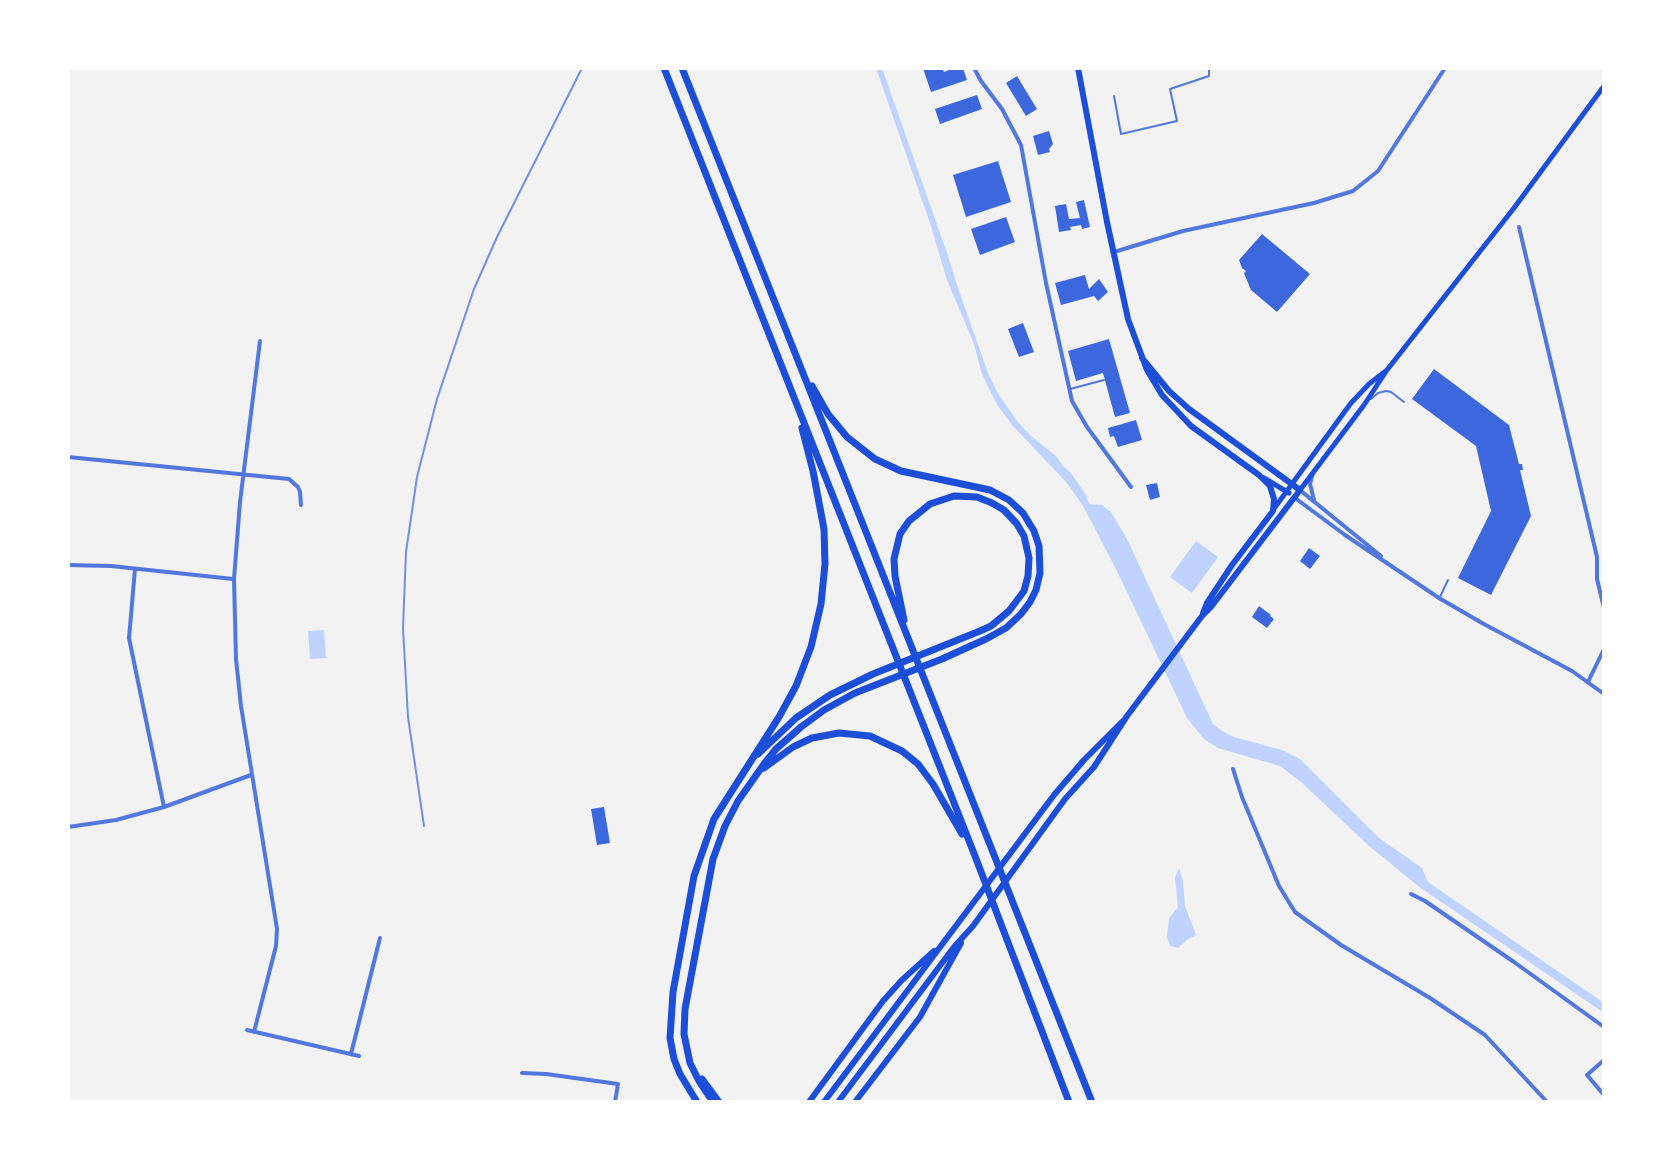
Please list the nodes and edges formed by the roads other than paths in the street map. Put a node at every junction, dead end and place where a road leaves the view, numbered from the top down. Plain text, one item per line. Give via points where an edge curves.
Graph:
1 (664, 68) edge
2 (682, 68) edge
3 (974, 68) edge
4 (1078, 68) edge
5 (1209, 68) edge
6 (1445, 68) edge
7 (1604, 86) edge
8 (1114, 96) dead end
9 (1519, 227) dead end
10 (1114, 252) junction
11 (260, 341) dead end
12 (1142, 358) junction
13 (799, 363) junction
14 (1387, 370) junction
15 (1104, 380) dead end
16 (1069, 389) junction
17 (1404, 402) dead end
18 (1364, 405) junction
19 (798, 410) junction
20 (68, 457) edge
21 (1314, 472) junction
22 (244, 474) junction
23 (1259, 475) junction
24 (1293, 485) junction
25 (1131, 487) dead end
26 (1300, 490) junction
27 (1287, 492) junction
28 (1295, 498) junction
29 (1315, 502) junction
30 (301, 505) dead end
31 (1273, 511) junction
32 (68, 565) edge
33 (1395, 568) junction
34 (135, 569) junction
35 (234, 579) junction
36 (1448, 580) dead end
37 (1439, 598) junction
38 (1604, 608) edge
39 (1202, 616) junction
40 (908, 641) junction
41 (1604, 649) edge
42 (1588, 682) junction
43 (1604, 694) edge
44 (1127, 716) junction
45 (747, 766) junction
46 (1233, 769) dead end
47 (756, 774) junction
48 (251, 775) junction
49 (164, 807) junction
50 (68, 827) edge
51 (975, 856) junction
52 (1411, 894) dead end
53 (971, 928) junction
54 (950, 934) junction
55 (380, 938) dead end
56 (1604, 1027) edge
57 (247, 1030) dead end
58 (254, 1032) junction
59 (351, 1054) junction
60 (359, 1056) dead end
61 (1604, 1060) edge
62 (693, 1068) junction
63 (522, 1073) dead end
64 (1604, 1095) edge
65 (839, 1101) edge
66 (615, 1102) edge
67 (697, 1102) edge
68 (713, 1102) edge
69 (719, 1102) edge
70 (809, 1102) edge
71 (824, 1102) edge
72 (855, 1102) edge
73 (1069, 1102) edge
74 (1092, 1102) edge
75 (1547, 1102) edge

1 - 19 highway
2 - 13 highway
3 - 16 street via 1021,145
4 - 10 main road
5 - 8 lane via 1209,76 1170,89 1177,121 1121,134
6 - 10 street via 1378,171 1353,191
7 - 14 main road
9 - 38 street
10 - 12 main road
11 - 22 street
12 - 23 main road via 1162,395 1191,426
12 - 24 main road via 1189,409
13 - 40 highway
13 - 47 highway via 828,414 868,455 901,471 990,490 1009,500 1031,524 1041,564 1030,602 1000,632 847,697 812,718
14 - 18 main road
14 - 24 main road via 1351,403
15 - 16 lane
16 - 25 street via 1087,427
17 - 18 lane via 1391,392 1378,393
18 - 21 main road
19 - 45 highway via 823,518 821,604 796,686
19 - 51 highway
20 - 22 street
21 - 26 main road
21 - 29 street via 1310,484
22 - 30 street via 289,479 298,487
22 - 35 street
23 - 27 main road
23 - 31 main road via 1270,486
24 - 26 main road
24 - 27 main road
26 - 28 main road
26 - 29 street
27 - 28 main road
27 - 31 main road
28 - 33 street
28 - 39 main road
29 - 33 street
31 - 39 main road
32 - 34 street
33 - 37 street
34 - 35 street
34 - 49 street via 129,638
35 - 48 street via 236,659
36 - 37 lane
37 - 42 street
39 - 44 main road
40 - 45 highway via 895,576 900,534 919,512 954,496 977,497 1004,510 1027,543 1029,558 1026,584 1015,606 991,626 830,695 783,729
40 - 74 highway
41 - 42 street
42 - 43 street
44 - 53 main road
44 - 54 main road via 1054,795
45 - 67 highway via 714,819 697,865 673,992 672,1049
46 - 75 street via 1279,886 1295,912 1485,1035
47 - 51 highway via 812,738 846,733 881,740 924,771
47 - 62 highway via 725,826 709,876 684,1017
48 - 49 street
48 - 58 street via 277,929
49 - 50 street
51 - 73 highway
52 - 56 street
53 - 65 main road
53 - 72 main road via 920,1017
54 - 70 main road via 883,1001
54 - 71 main road
55 - 59 street
57 - 58 street
58 - 59 street
59 - 60 street
61 - 64 street via 1587,1075
62 - 68 highway
62 - 69 highway
63 - 66 street via 618,1084

